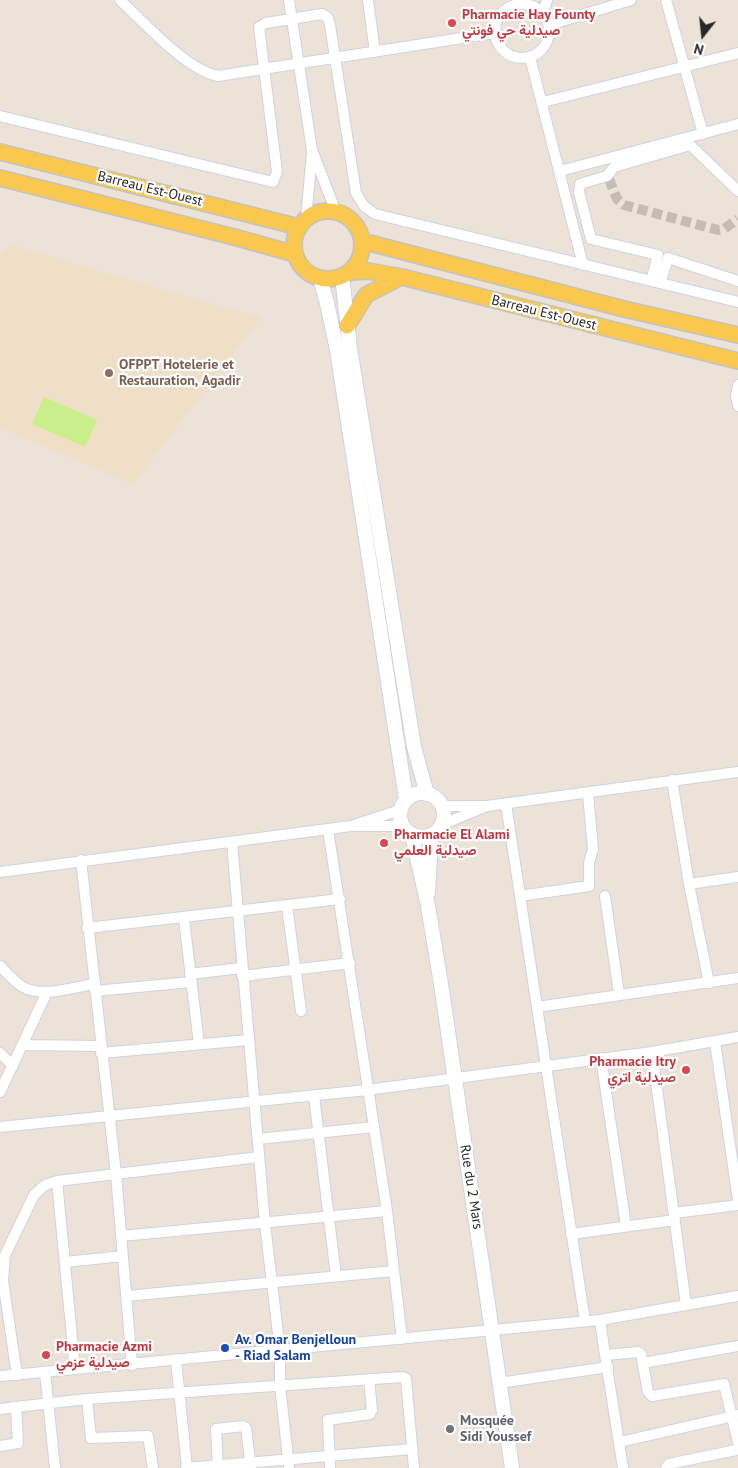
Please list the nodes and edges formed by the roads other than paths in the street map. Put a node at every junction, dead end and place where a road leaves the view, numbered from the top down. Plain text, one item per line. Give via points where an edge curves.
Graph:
1 (120, 0) edge
2 (289, 0) edge
3 (368, 0) edge
4 (546, 0) edge
5 (631, 0) edge
6 (666, 0) edge
7 (543, 13) junction
8 (292, 18) junction
9 (549, 25) junction
10 (494, 33) junction
11 (375, 52) junction
12 (738, 53) edge
13 (530, 57) junction
14 (335, 58) junction
15 (299, 64) junction
16 (684, 67) junction
17 (264, 70) junction
18 (542, 102) junction
19 (0, 116) edge
20 (738, 124) edge
21 (703, 134) junction
22 (312, 150) junction
23 (0, 152) edge
24 (560, 171) junction
25 (0, 178) edge
26 (738, 191) edge
27 (336, 212) junction
28 (302, 223) junction
29 (362, 241) junction
30 (295, 254) junction
31 (663, 257) junction
32 (583, 265) junction
33 (346, 274) junction
34 (402, 277) junction
35 (320, 278) junction
36 (738, 281) edge
37 (656, 282) junction
38 (738, 302) edge
39 (347, 326) junction
40 (738, 335) edge
41 (738, 361) edge
42 (738, 385) edge
43 (738, 406) edge
44 (738, 772) edge
45 (672, 780) junction
46 (427, 794) junction
47 (588, 794) junction
48 (403, 804) junction
49 (506, 804) junction
50 (442, 806) junction
51 (487, 806) junction
52 (442, 825) junction
53 (351, 826) junction
54 (328, 830) junction
55 (407, 830) junction
56 (431, 835) junction
57 (232, 843) junction
58 (81, 860) junction
59 (0, 872) edge
60 (738, 877) edge
61 (689, 884) junction
62 (520, 896) junction
63 (605, 896) dead end
64 (340, 900) junction
65 (287, 906) junction
66 (428, 906) junction
67 (237, 913) junction
68 (184, 919) junction
69 (86, 928) junction
70 (350, 963) junction
71 (0, 966) edge
72 (296, 971) junction
73 (242, 972) junction
74 (190, 978) junction
75 (738, 978) edge
76 (709, 983) junction
77 (95, 987) junction
78 (47, 992) junction
79 (619, 994) junction
80 (537, 1007) junction
81 (301, 1011) dead end
82 (738, 1038) edge
83 (249, 1040) junction
84 (715, 1042) junction
85 (199, 1044) junction
86 (23, 1045) junction
87 (101, 1049) junction
88 (652, 1052) junction
89 (0, 1053) edge
90 (601, 1058) junction
91 (544, 1064) junction
92 (13, 1066) junction
93 (454, 1076) junction
94 (367, 1090) junction
95 (0, 1092) edge
96 (314, 1096) junction
97 (256, 1102) junction
98 (108, 1117) junction
99 (0, 1127) edge
100 (374, 1128) junction
101 (320, 1132) junction
102 (258, 1139) junction
103 (260, 1157) junction
104 (116, 1174) junction
105 (57, 1181) junction
106 (738, 1200) edge
107 (738, 1205) edge
108 (387, 1211) junction
109 (674, 1216) junction
110 (329, 1217) junction
111 (265, 1224) junction
112 (626, 1226) junction
113 (571, 1234) junction
114 (121, 1236) junction
115 (123, 1256) junction
116 (65, 1262) junction
117 (394, 1271) junction
118 (336, 1276) junction
119 (2, 1280) edge
120 (272, 1283) junction
121 (126, 1296) junction
122 (738, 1296) edge
123 (686, 1305) junction
124 (600, 1320) junction
125 (585, 1321) junction
126 (492, 1331) junction
127 (402, 1339) junction
128 (738, 1346) edge
129 (280, 1350) junction
130 (605, 1355) junction
131 (176, 1360) junction
132 (643, 1363) junction
133 (132, 1364) junction
134 (608, 1367) junction
135 (75, 1369) junction
136 (45, 1372) junction
137 (17, 1375) junction
138 (0, 1376) edge
139 (369, 1379) junction
140 (500, 1383) junction
141 (280, 1385) junction
142 (178, 1392) junction
143 (87, 1399) junction
144 (49, 1403) junction
145 (16, 1407) junction
146 (0, 1408) edge
147 (736, 1416) edge
148 (620, 1442) junction
149 (738, 1442) edge
150 (0, 1446) edge
151 (738, 1447) edge
152 (412, 1449) junction
153 (328, 1456) junction
154 (288, 1464) edge
155 (251, 1465) edge
156 (218, 1467) edge
157 (55, 1468) edge
158 (153, 1468) edge
159 (186, 1468) edge
160 (330, 1468) edge
161 (414, 1468) edge
162 (512, 1468) edge
163 (623, 1468) edge
164 (666, 1468) edge

1 - 17 street via 202,71 218,76
2 - 8 street
3 - 11 street
4 - 7 street
5 - 9 street
6 - 16 street
7 - 9 street
7 - 10 street via 528,4 512,5 498,16
8 - 14 street via 319,13 325,15 330,25
8 - 15 street
8 - 17 street via 259,27
9 - 13 street via 546,44
10 - 11 street
10 - 13 street via 496,41 507,54
11 - 14 street
12 - 16 street
13 - 18 street
14 - 15 street
14 - 32 street via 356,193 364,206 375,214
15 - 17 street
15 - 22 street
16 - 18 street
16 - 21 street
17 - 19 street via 276,172 275,180 271,182
18 - 24 street
20 - 21 street
21 - 24 street
22 - 27 street
22 - 28 street
23 - 28 main road, Barreau Est-Ouest
24 - 32 street
25 - 30 main road, Barreau Est-Ouest
26 - 31 street via 690,145 614,167 608,178 583,182 579,188 591,239
27 - 28 main road via 326,211
27 - 29 main road via 353,223
28 - 30 main road via 295,236
29 - 33 main road via 360,258
29 - 40 main road, Barreau Est-Ouest
30 - 35 main road via 303,269
31 - 36 street
31 - 37 street
32 - 37 street
33 - 34 main road, Barreau Est-Ouest via 368,271
33 - 35 main road via 330,280
33 - 39 street
34 - 39 main road via 366,295
34 - 41 main road, Barreau Est-Ouest
35 - 48 street via 336,342
37 - 38 street
39 - 46 street via 414,747
42 - 43 street
44 - 45 street
45 - 47 street
45 - 61 street
46 - 48 street via 412,795
46 - 50 street
47 - 49 street
47 - 62 street via 593,848 588,862 589,886
48 - 53 street
48 - 55 street
49 - 51 street
49 - 62 street
50 - 51 street
50 - 52 street
51 - 52 street
52 - 56 street
53 - 54 street
53 - 55 street
54 - 57 street
54 - 64 street
55 - 56 street via 421,837
55 - 66 street, Rue du 2 Mars
56 - 66 street, Rue du 2 Mars
57 - 58 street
57 - 67 street
58 - 59 street
58 - 69 street
60 - 61 street
61 - 76 street
62 - 80 street
63 - 79 street
64 - 65 street
64 - 70 street
65 - 67 street
65 - 72 street
66 - 93 street, Rue du 2 Mars
67 - 68 street
67 - 73 street
68 - 69 street
68 - 74 street
69 - 77 street
70 - 72 street
70 - 94 street
71 - 78 street via 23,988
72 - 73 street
72 - 81 street
73 - 74 street
73 - 83 street
74 - 77 street
74 - 85 street
75 - 76 street
76 - 79 street
77 - 78 street
77 - 87 street
78 - 86 street
79 - 80 street
80 - 91 street
82 - 84 street
83 - 85 street
83 - 97 street
84 - 88 street
84 - 106 street
85 - 87 street
86 - 87 street
86 - 92 street
87 - 98 street
88 - 90 street
88 - 109 street
89 - 92 street
90 - 91 street
90 - 112 street
91 - 93 street
91 - 113 street
92 - 95 street
93 - 94 street
93 - 126 street, Rue du 2 Mars
94 - 96 street
94 - 100 street
96 - 97 street
96 - 101 street
97 - 98 street
97 - 102 street
98 - 99 street
98 - 104 street
100 - 101 street
100 - 108 street
101 - 102 street
101 - 110 street
102 - 103 street
103 - 104 street
103 - 111 street
104 - 105 street
104 - 114 street
105 - 116 street
105 - 119 street via 45,1185 34,1195 5,1256
107 - 109 street
108 - 110 street
108 - 117 street
109 - 112 street
109 - 123 street
110 - 111 street
110 - 118 street
111 - 114 street
111 - 120 street
112 - 113 street
113 - 125 street
114 - 115 street
115 - 116 street
115 - 121 street
116 - 135 street
117 - 118 street
117 - 127 street
118 - 120 street
119 - 137 street
120 - 121 street
120 - 129 street
121 - 133 street
122 - 123 street
123 - 124 street
124 - 125 street
124 - 130 street
125 - 126 street
126 - 127 street
126 - 140 street, Rue du 2 Mars
127 - 129 street
128 - 132 street
129 - 131 street
129 - 141 street
130 - 132 street via 635,1351 641,1354
130 - 134 street
131 - 133 street
131 - 142 street
132 - 147 street via 648,1392 652,1396 724,1384
133 - 135 street
134 - 140 street
134 - 148 street
135 - 136 street
136 - 137 street
136 - 144 street
137 - 138 street
139 - 141 street
139 - 152 street via 406,1379
139 - 153 street via 370,1414 328,1420
140 - 162 street, Rue du 2 Mars
141 - 142 street
141 - 154 street
142 - 143 street
142 - 159 street
143 - 144 street
143 - 158 street via 91,1438 148,1436
144 - 145 street
144 - 157 street
145 - 146 street
145 - 150 street via 18,1443
147 - 148 street
147 - 149 street
148 - 163 street
151 - 164 street via 669,1464
152 - 153 street
152 - 161 street
153 - 154 street
153 - 160 street
154 - 155 street
155 - 156 street
155 - 156 street via 246,1427 226,1427 215,1431
156 - 159 street

